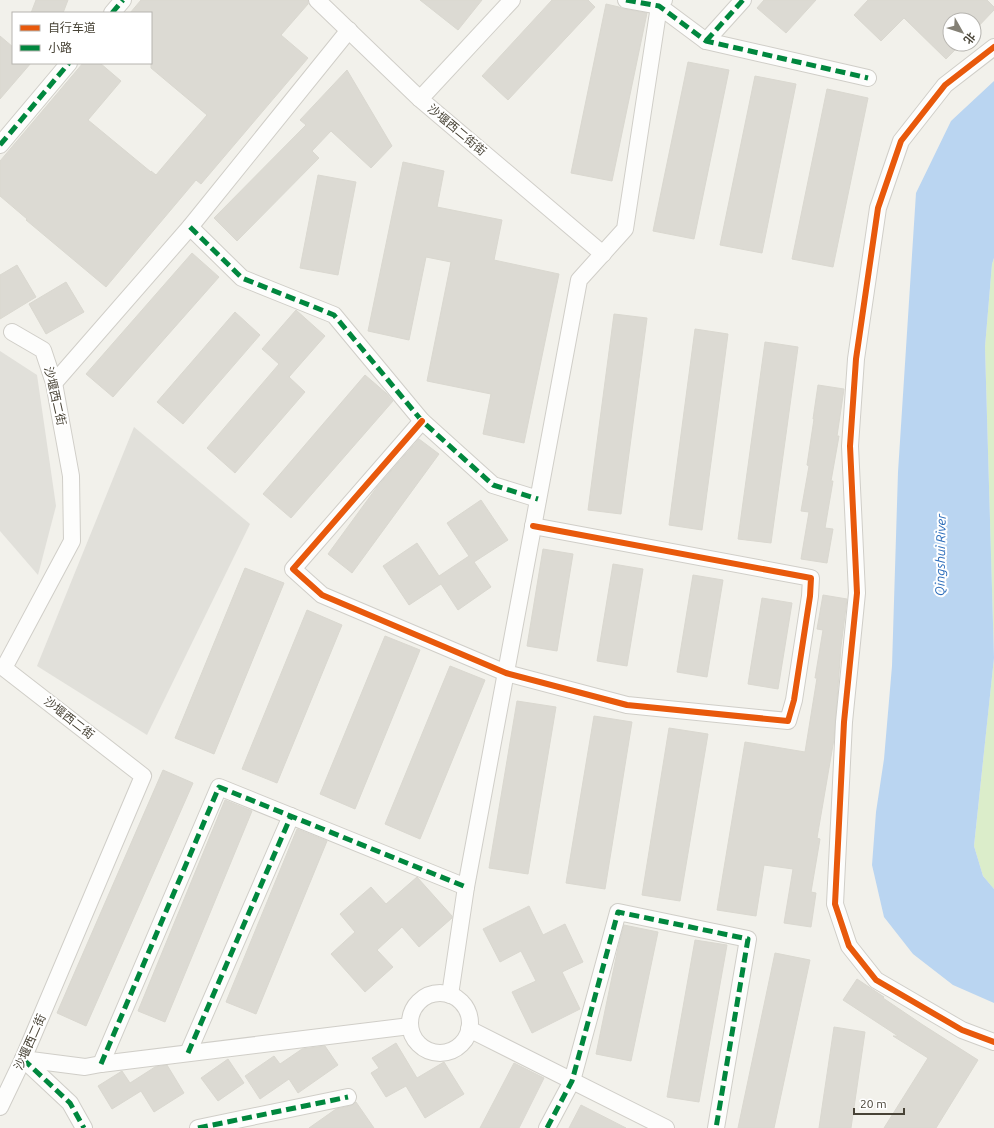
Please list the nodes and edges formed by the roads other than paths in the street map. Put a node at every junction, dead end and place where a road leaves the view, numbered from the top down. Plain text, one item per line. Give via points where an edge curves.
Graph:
1 (123, 0) edge
2 (317, 0) edge
3 (512, 0) edge
4 (626, 0) edge
5 (743, 0) edge
6 (661, 3) edge
7 (113, 12) edge
8 (349, 30) junction
9 (706, 41) junction
10 (994, 47) edge
11 (68, 64) edge
12 (868, 78) dead end
13 (420, 99) junction
14 (0, 145) edge
15 (190, 227) junction
16 (603, 254) junction
17 (12, 332) dead end
18 (54, 383) junction
19 (422, 421) junction
20 (538, 499) junction
21 (533, 526) junction
22 (506, 672) junction
23 (291, 816) junction
24 (466, 887) junction
25 (450, 995) junction
26 (410, 1026) junction
27 (469, 1029) junction
28 (994, 1042) edge
29 (188, 1053) junction
30 (23, 1059) junction
31 (101, 1064) junction
32 (572, 1081) junction
33 (348, 1096) dead end
34 (0, 1107) edge
35 (84, 1128) edge
36 (198, 1128) edge
37 (547, 1128) edge
38 (666, 1128) edge
39 (716, 1128) edge

1 - 7 street
2 - 8 street, 沙堰西二街街
3 - 13 street
4 - 6 street
5 - 9 street
6 - 9 street
6 - 16 street via 625,229
8 - 13 street, 沙堰西二街街
8 - 15 street
9 - 12 street
10 - 28 street via 945,85 901,141 878,208 856,359 850,446 857,593 844,722 835,904 849,946 876,980 962,1030
11 - 14 street
13 - 16 street, 沙堰西二街街
15 - 18 street
15 - 19 street via 242,278 334,315
16 - 20 street via 579,280
17 - 18 street, 沙堰西二街 via 43,350
18 - 30 street, 沙堰西二街 via 71,476 72,541 4,668 143,776
19 - 20 street via 493,485
19 - 22 street via 293,569 322,595
20 - 21 street
21 - 22 street
21 - 22 street via 811,578 794,700 788,721 628,705
22 - 24 street
23 - 24 street
23 - 29 street
23 - 31 street via 219,787
24 - 25 street
25 - 26 street via 434,994 419,1002 414,1009
25 - 27 street via 464,1005 470,1021
26 - 27 street via 412,1034 422,1047 438,1053 447,1052 461,1044
26 - 29 street
27 - 32 street
29 - 31 street
30 - 31 street via 85,1067
30 - 34 street, 沙堰西二街
30 - 35 street via 70,1103
32 - 37 street
32 - 38 street
32 - 39 street via 618,912 748,939
33 - 36 street

